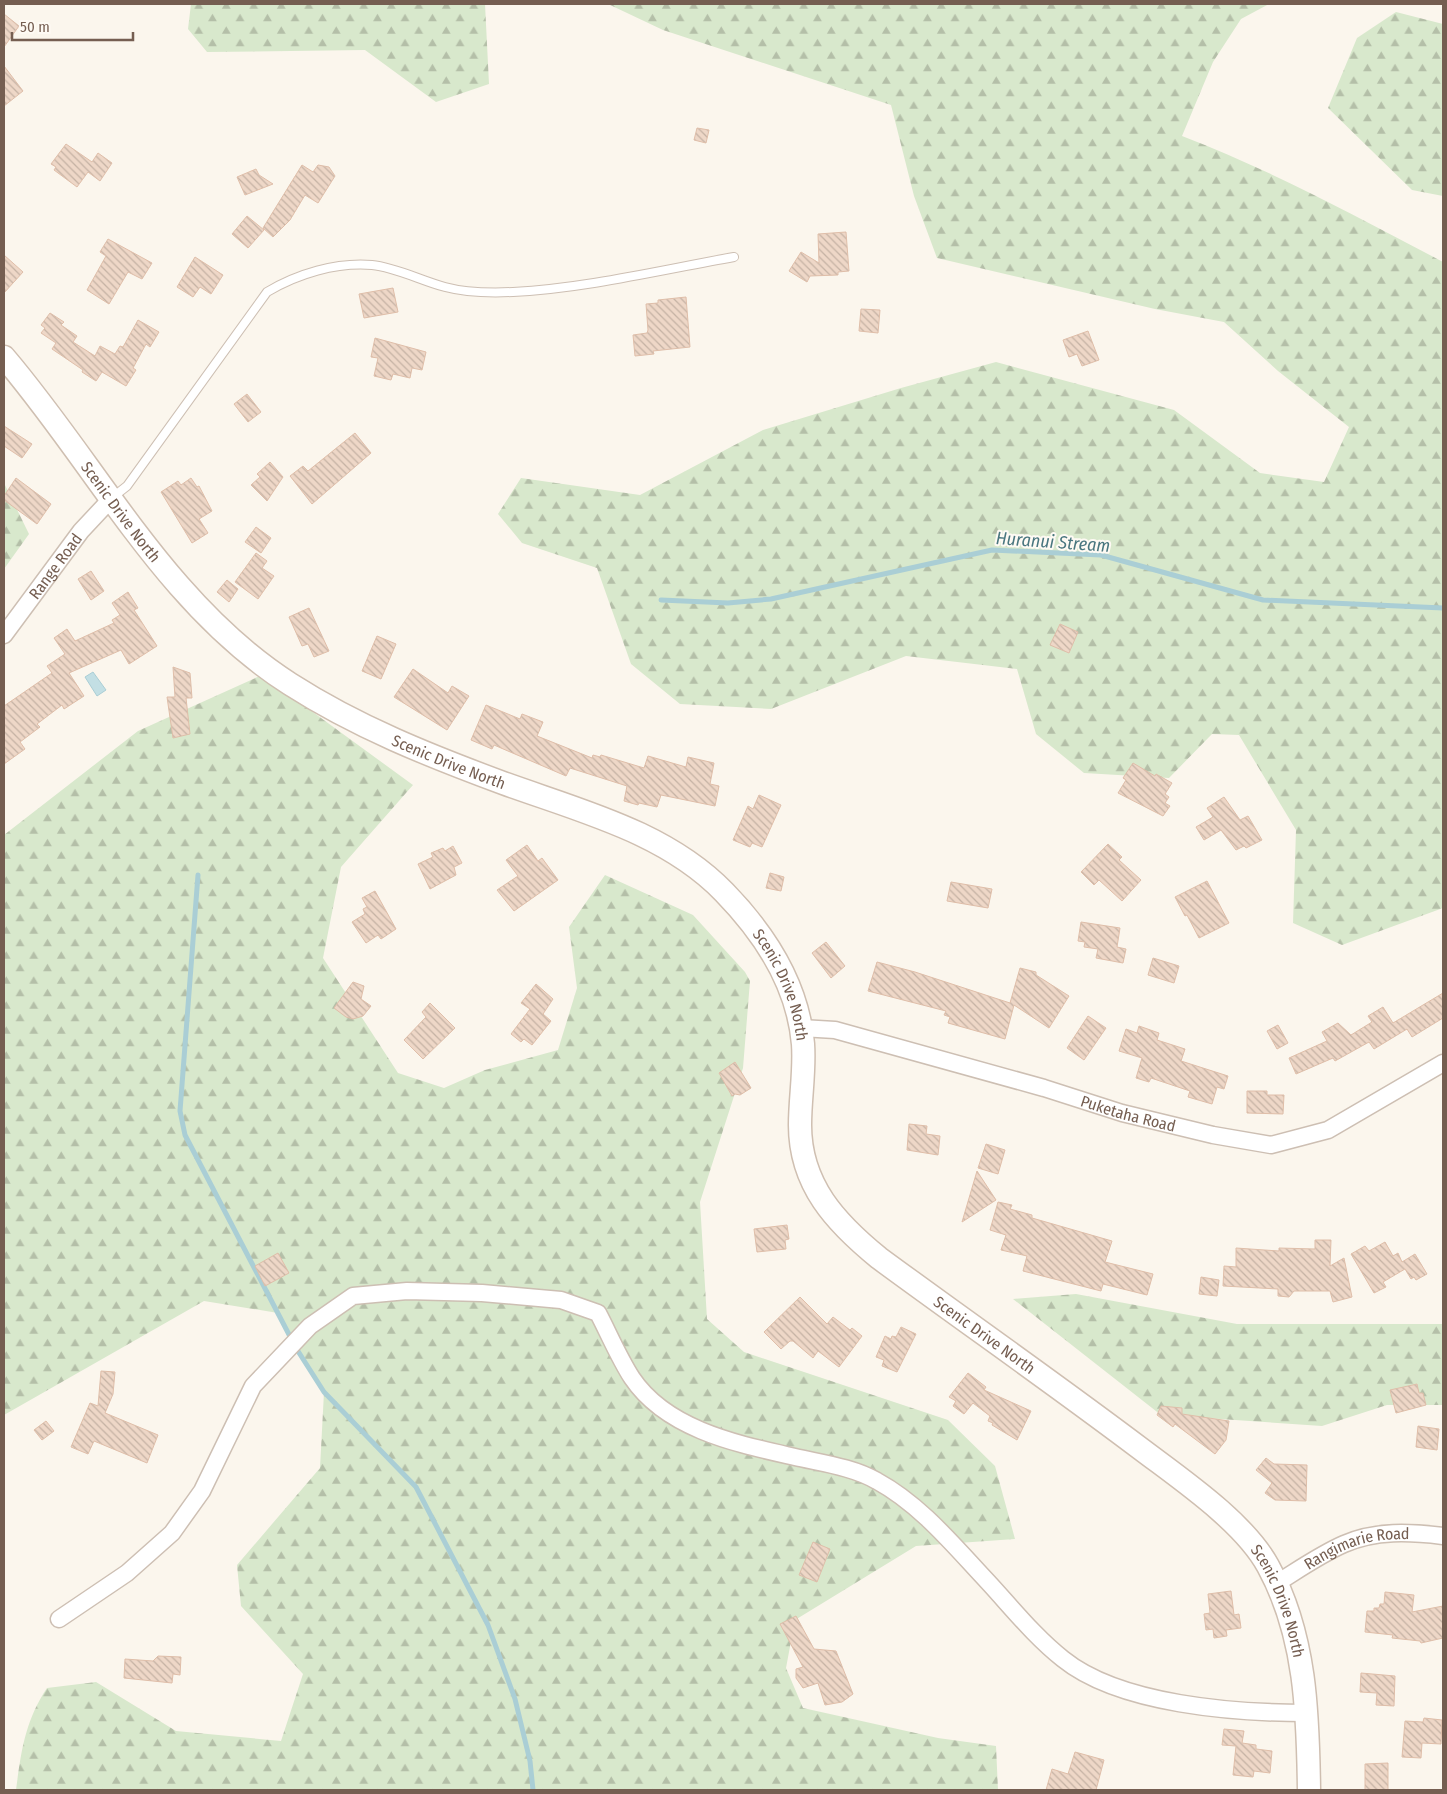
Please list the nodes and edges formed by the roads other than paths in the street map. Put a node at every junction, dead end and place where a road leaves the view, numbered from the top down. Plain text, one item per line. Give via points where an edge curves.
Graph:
1 (734, 257) dead end
2 (4, 357) edge
3 (110, 500) junction
4 (4, 635) edge
5 (801, 1028) junction
6 (1443, 1063) edge
7 (1443, 1536) edge
8 (1277, 1583) junction
9 (59, 1619) dead end
10 (1307, 1713) junction
11 (1309, 1790) edge

1 - 3 lane via 568,286 513,292 454,289 373,265 333,267 286,280 267,292 127,486
2 - 3 main road, Scenic Drive North
3 - 4 street, Range Road via 81,531
3 - 5 main road, Scenic Drive North via 195,603 236,642 289,683 408,747 627,829 657,842 694,865 740,909 766,944 791,987
5 - 6 street, Puketaha Road via 835,1030 1122,1112 1214,1135 1271,1145 1328,1130
5 - 8 main road, Scenic Drive North via 801,1144 815,1188 837,1221 879,1258 1185,1482 1244,1534 1268,1565
7 - 8 street, Rangimarie Road via 1414,1533 1365,1537 1343,1544
8 - 10 main road, Scenic Drive North via 1298,1647
9 - 10 street via 127,1573 172,1533 202,1491 254,1386 310,1326 352,1296 407,1291 482,1292 561,1300 598,1313 632,1379 660,1408 703,1432 840,1467 876,1480 943,1533 1064,1660 1104,1683 1204,1708
10 - 11 main road, Scenic Drive North

